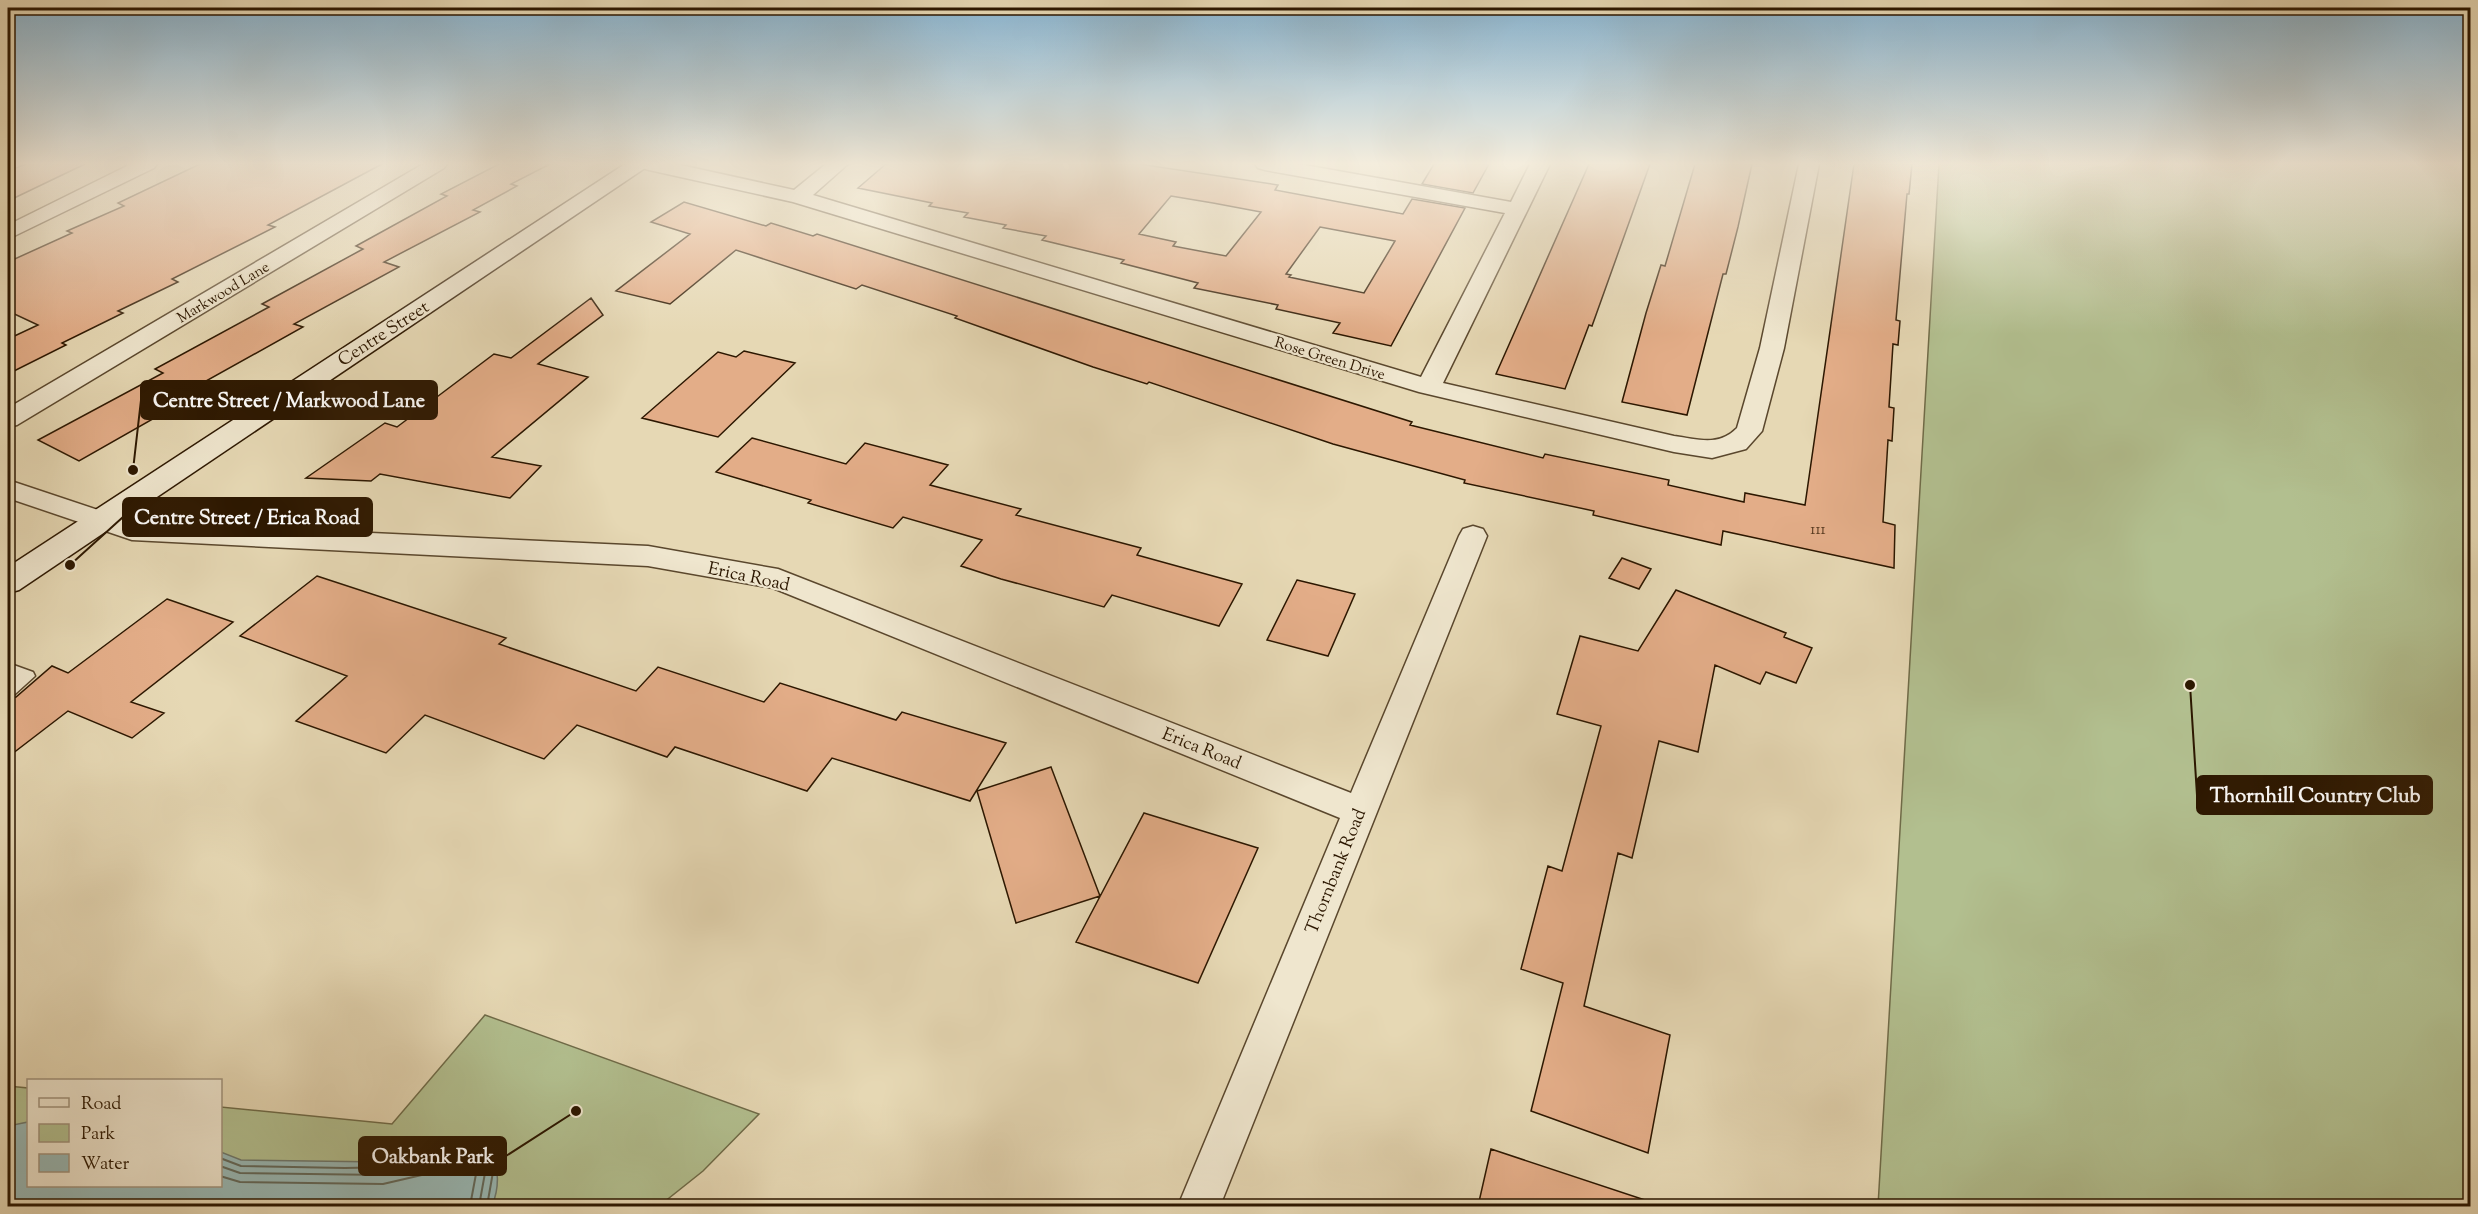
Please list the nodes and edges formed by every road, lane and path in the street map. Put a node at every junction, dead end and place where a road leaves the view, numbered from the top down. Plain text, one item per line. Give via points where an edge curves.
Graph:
1 (33, 221) edge
2 (342, 221) edge
3 (554, 221) edge
4 (876, 221) edge
5 (1512, 221) edge
6 (1798, 221) edge
7 (8, 233) edge
8 (1428, 387) junction
9 (8, 419) edge
10 (8, 489) edge
11 (97, 521) junction
12 (1473, 536) dead end
13 (8, 582) edge
14 (8, 669) edge
15 (8, 691) edge
16 (1360, 811) junction
17 (1199, 1206) edge

1 - 7 street
2 - 9 street, Markwood Lane
3 - 11 main road, Centre Street
4 - 8 street, Rose Green Drive
5 - 8 street
6 - 8 street, Rose Green Drive via 1772,348 1749,430 1737,443 1712,450 1674,444
10 - 11 street
11 - 13 main road, Centre Street
11 - 16 street, Erica Road via 132,531 648,556 778,579
12 - 16 street, Thornbank Road
14 - 15 lane via 27,676
16 - 17 street, Thornbank Road

